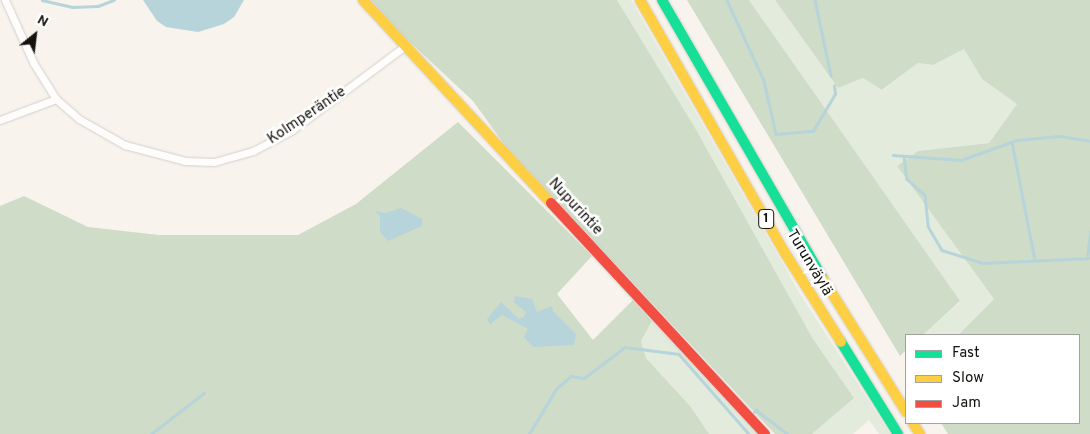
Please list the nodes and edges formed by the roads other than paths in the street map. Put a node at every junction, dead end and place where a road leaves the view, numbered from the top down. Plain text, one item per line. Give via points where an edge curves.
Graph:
1 (5, 0) edge
2 (363, 0) edge
3 (640, 0) edge
4 (662, 0) edge
5 (405, 46) junction
6 (56, 99) junction
7 (0, 120) edge
8 (905, 410) edge
9 (765, 434) edge
10 (898, 434) edge

1 - 6 street, Kolmperäntie via 34,64
2 - 5 main road, Nupurintie
3 - 10 main road, Turunväylä / 1 via 785,253
4 - 8 main road, Turunväylä / 1 via 800,242
5 - 6 street, Kolmperäntie via 291,131 253,151 214,162 185,161 125,145 79,119
5 - 9 main road, Nupurintie
6 - 7 street

